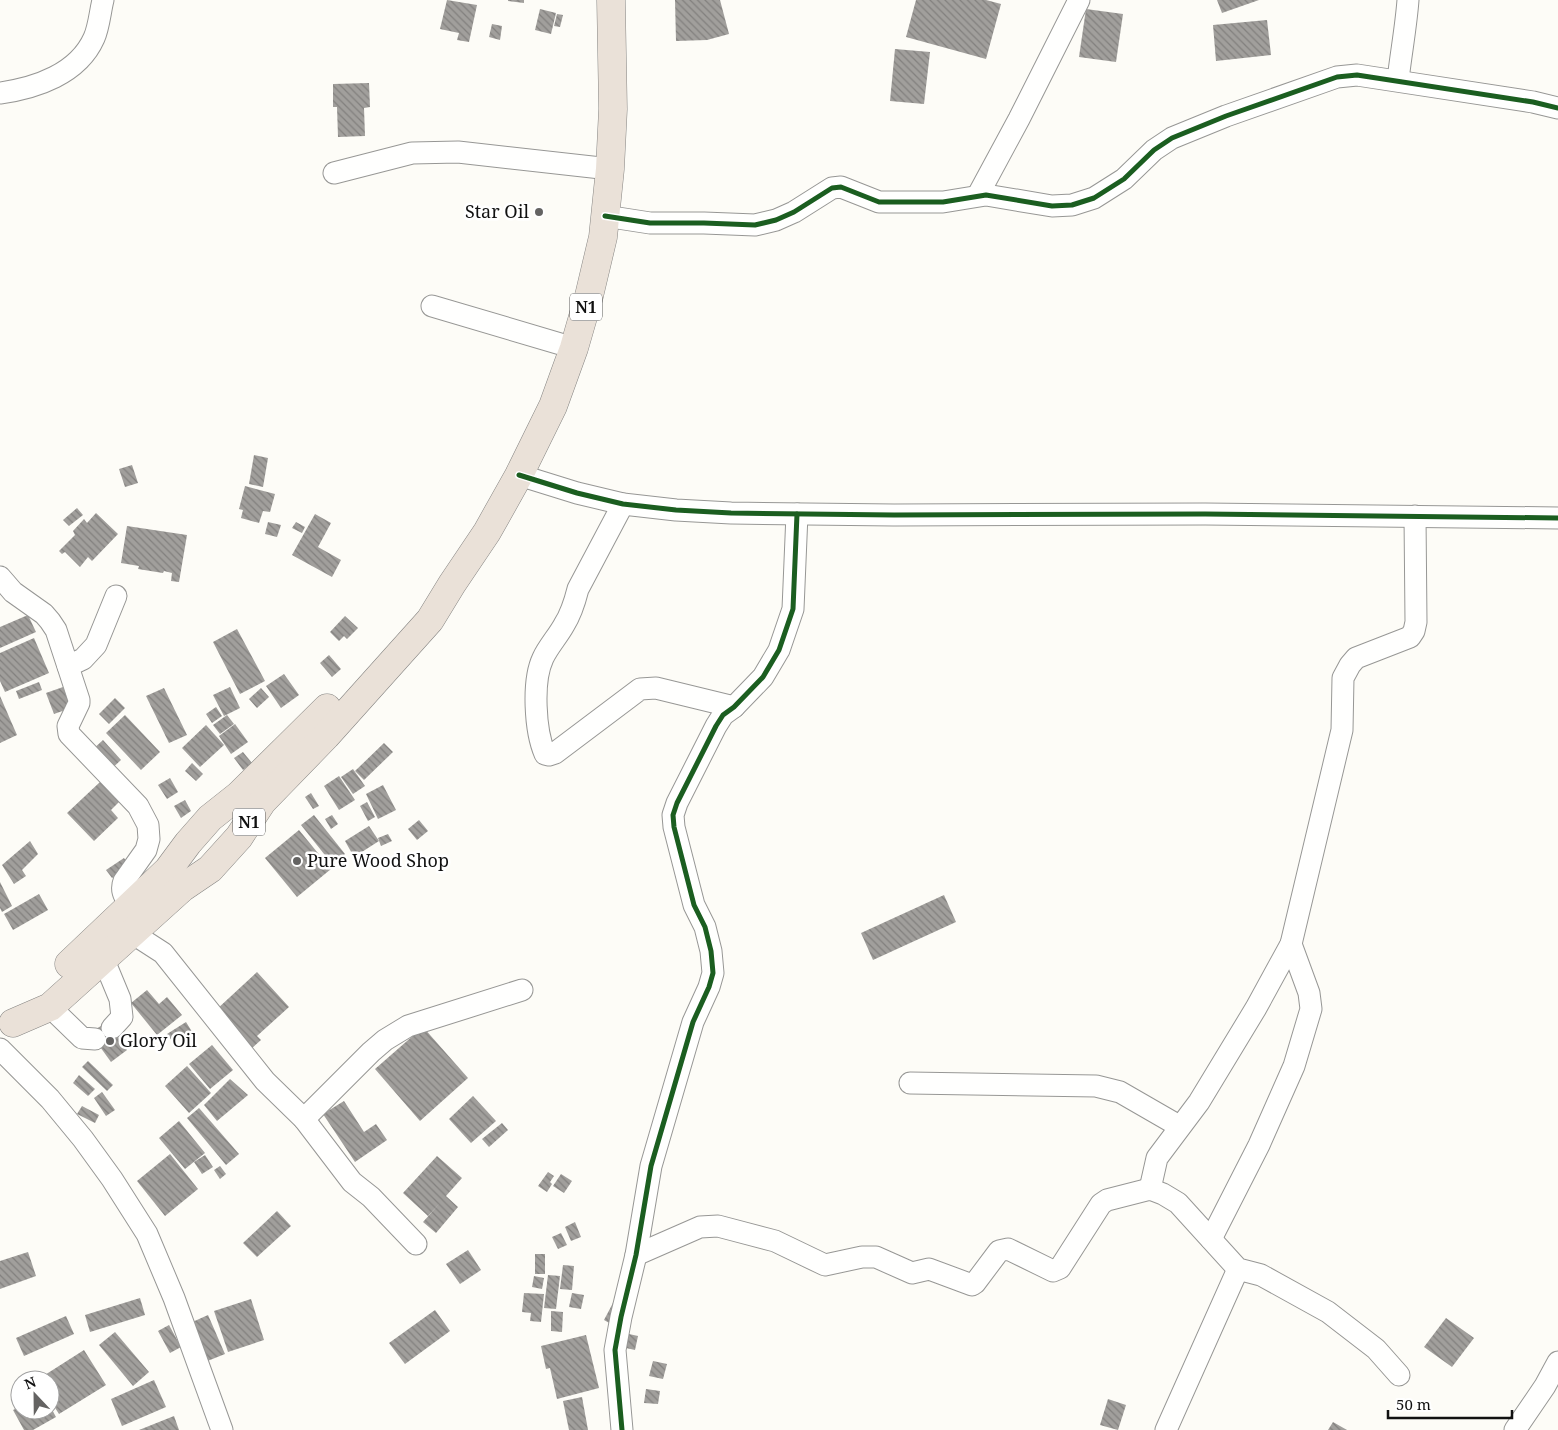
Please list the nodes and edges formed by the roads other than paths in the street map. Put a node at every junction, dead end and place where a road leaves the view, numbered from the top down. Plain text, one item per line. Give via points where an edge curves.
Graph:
1 (103, 0) edge
2 (611, 0) edge
3 (1079, 0) edge
4 (1408, 0) edge
5 (1398, 80) junction
6 (0, 93) edge
7 (1558, 108) edge
8 (610, 169) junction
9 (334, 173) dead end
10 (978, 195) junction
11 (605, 216) junction
12 (432, 306) dead end
13 (574, 348) junction
14 (519, 476) junction
15 (623, 504) junction
16 (797, 514) junction
17 (1415, 516) junction
18 (1558, 518) edge
19 (0, 577) edge
20 (452, 584) junction
21 (116, 596) dead end
22 (68, 666) junction
23 (734, 707) junction
24 (130, 906) junction
25 (132, 933) junction
26 (1290, 944) junction
27 (103, 958) junction
28 (522, 990) dead end
29 (50, 1007) junction
30 (7, 1029) edge
31 (0, 1050) edge
32 (910, 1083) dead end
33 (304, 1119) junction
34 (1179, 1126) junction
35 (1150, 1189) junction
36 (1211, 1239) junction
37 (416, 1244) dead end
38 (636, 1255) junction
39 (1238, 1269) junction
40 (1558, 1362) edge
41 (1399, 1375) dead end
42 (222, 1430) edge
43 (622, 1430) edge
44 (1166, 1430) edge
45 (1515, 1430) edge

1 - 6 street via 94,38 68,70 42,83
2 - 8 highway, N1 via 613,109
3 - 10 street
4 - 5 street
5 - 7 street
5 - 10 street via 1357,74 1337,77 1226,116 1172,138 1154,150 1124,179 1094,198 1052,206
8 - 9 street via 458,152 412,153
8 - 11 highway, N1
10 - 11 street via 942,202 886,203 841,187 832,188 794,212 756,225 650,223
11 - 13 highway, N1 via 590,296
12 - 13 street
13 - 14 highway, N1 via 553,406
14 - 15 street
14 - 20 highway, N1
15 - 16 street via 676,510
15 - 23 street via 578,589 565,624 542,659 536,687 537,719 545,754 556,753 640,689 656,688
16 - 17 street
16 - 23 street via 792,608 779,650 763,677
17 - 18 street
17 - 26 street via 1414,632 1410,638 1356,658 1345,672 1342,730
19 - 22 street via 13,592 50,621
20 - 24 highway, N1 via 239,796 210,818 168,870
20 - 25 highway, N1 via 430,620 262,802 239,837 210,869 182,888
21 - 22 street via 96,645 83,659
22 - 24 street via 79,703 68,726 69,734 138,806 148,825 146,850 122,886
23 - 38 street via 716,726 673,815 694,905 705,927 713,973 693,1022 651,1166
24 - 30 highway, N1 via 36,995
25 - 27 highway, N1
25 - 33 street via 164,953 265,1081
26 - 34 street via 1215,1076
26 - 36 street via 1309,993 1311,1009 1294,1066 1259,1145
27 - 29 highway, N1
27 - 29 street via 120,999 122,1017 103,1033 82,1038
28 - 33 street via 408,1026 370,1052
29 - 30 highway, N1
31 - 42 street via 50,1099 83,1139 147,1234
32 - 34 street via 1096,1086 1120,1092
33 - 37 street via 352,1182
34 - 35 street via 1158,1158
35 - 36 street via 1178,1203
35 - 38 street via 1101,1204 1057,1270 1003,1249 972,1284 930,1269 912,1272 876,1258 862,1257 825,1265 775,1241 718,1226 700,1228
36 - 39 street
38 - 43 street via 615,1350
39 - 41 street via 1261,1275 1328,1312 1353,1329
39 - 44 street
40 - 45 street

